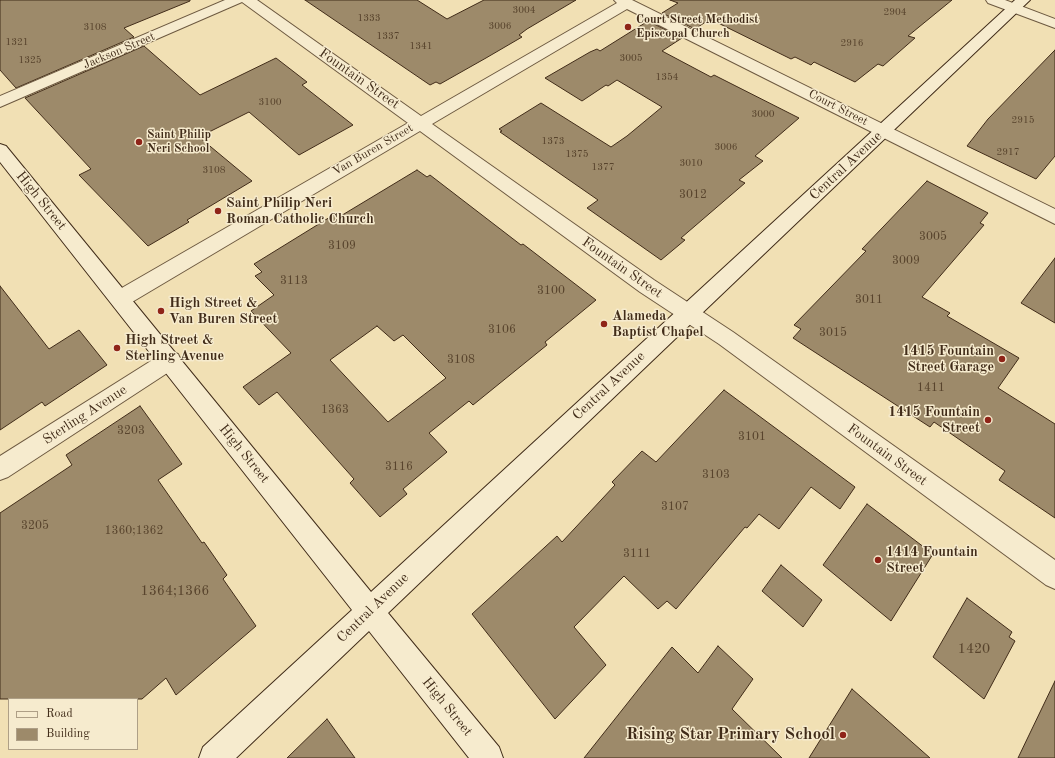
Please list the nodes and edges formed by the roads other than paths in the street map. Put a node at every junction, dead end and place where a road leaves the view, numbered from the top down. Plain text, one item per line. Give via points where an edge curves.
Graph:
1 (238, 0) edge
2 (248, 0) edge
3 (993, 0) edge
4 (624, 1) edge
5 (1018, 4) edge
6 (1055, 24) edge
7 (0, 102) edge
8 (421, 122) junction
9 (884, 131) junction
10 (1, 152) edge
11 (1055, 217) edge
12 (120, 299) junction
13 (687, 313) junction
14 (170, 360) junction
15 (0, 470) edge
16 (1055, 576) edge
17 (370, 612) junction
18 (214, 758) edge
19 (488, 758) edge

1 - 7 street, Jackson Street
2 - 8 street, Fountain Street
3 - 5 street
4 - 8 street, Van Buren Street
4 - 9 street, Court Street
5 - 6 street
5 - 9 street, Central Avenue
8 - 12 street, Van Buren Street
8 - 13 street, Fountain Street
9 - 11 street, Court Street
9 - 13 street, Central Avenue
10 - 12 street, High Street
12 - 14 street, High Street
13 - 16 street, Fountain Street
13 - 17 street, Central Avenue
14 - 15 street, Sterling Avenue
14 - 17 street, High Street
17 - 18 street, Central Avenue
17 - 19 street, High Street

